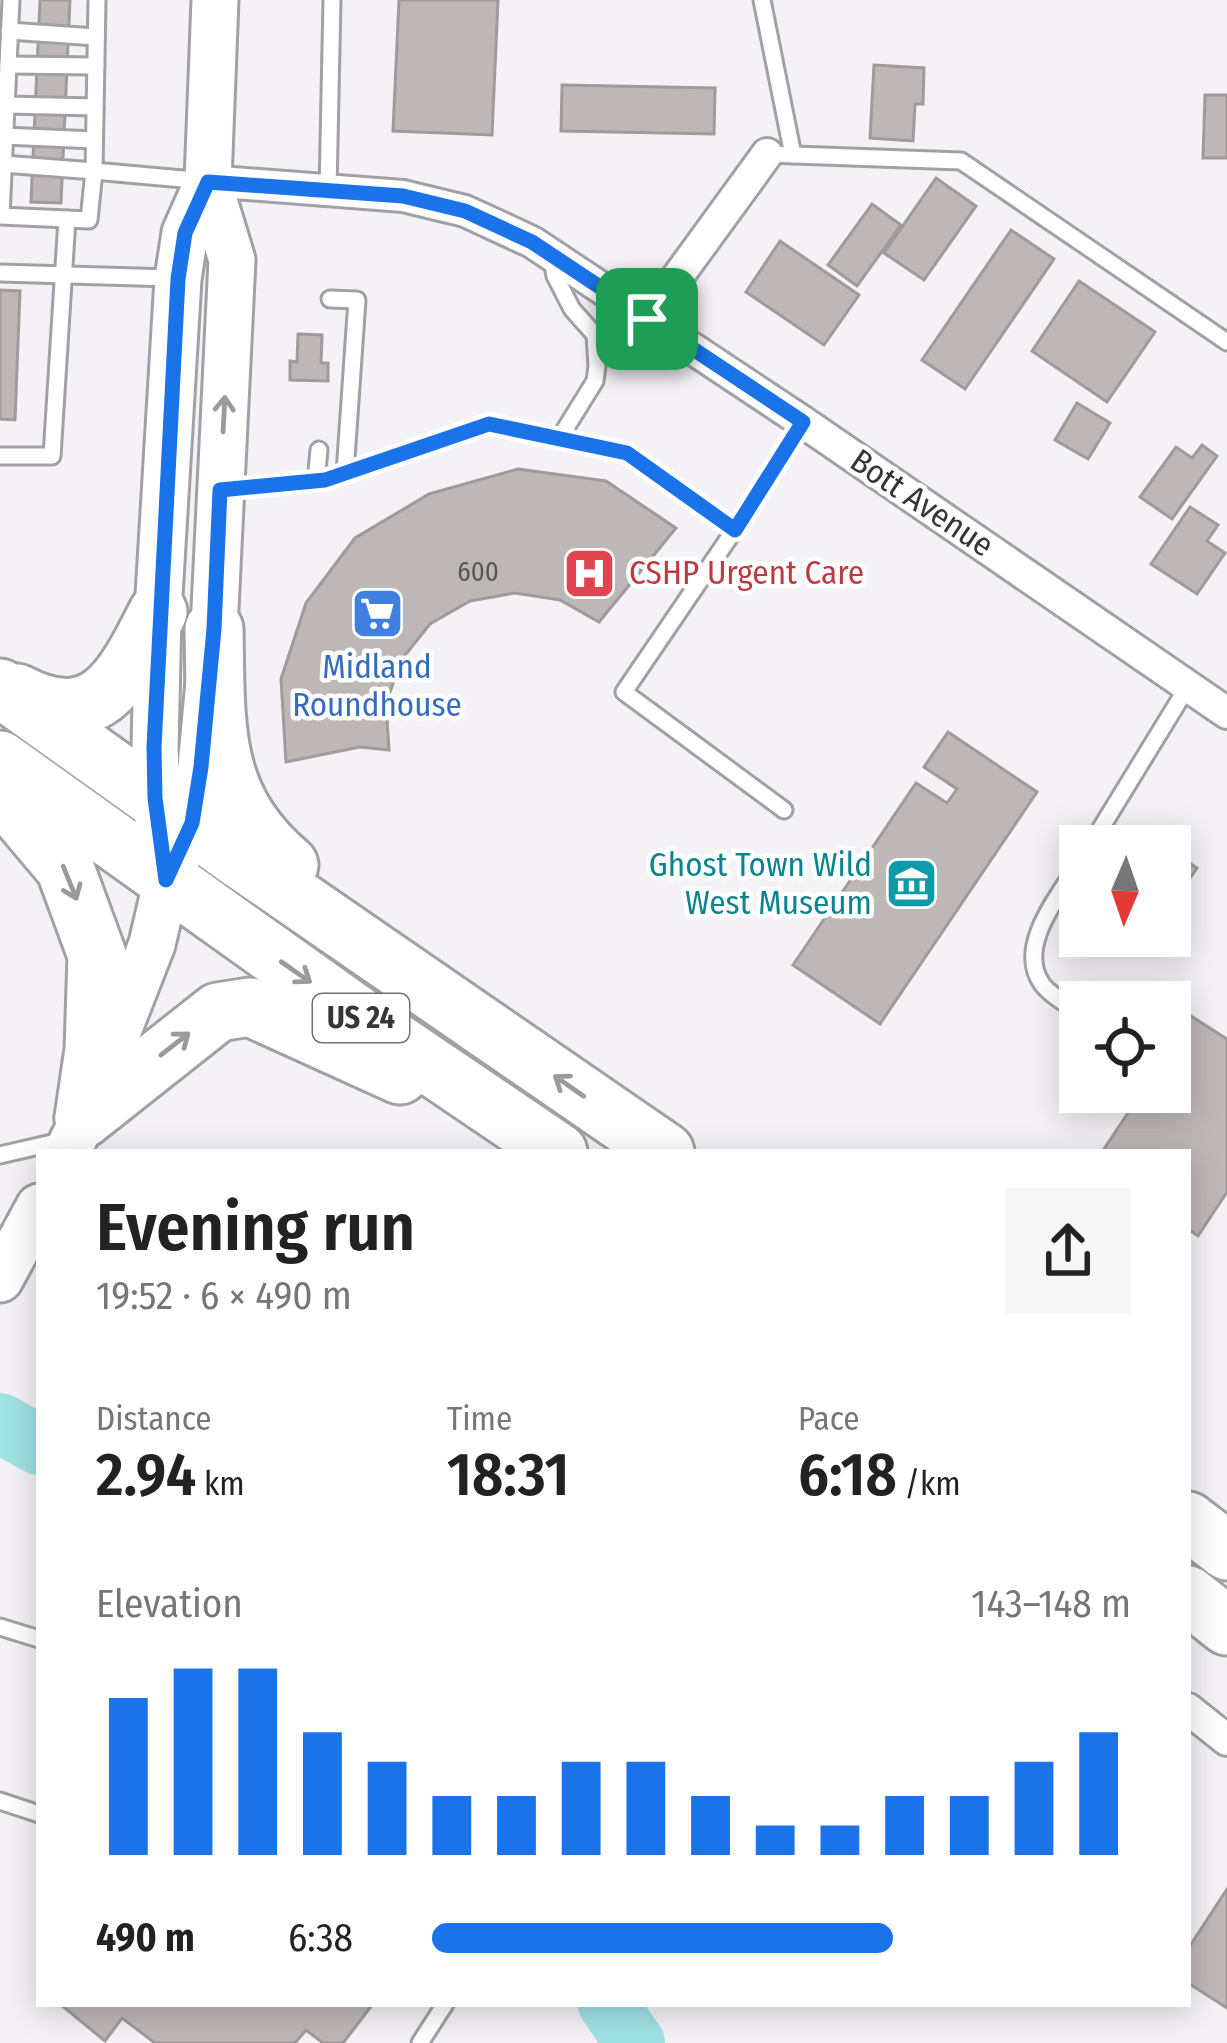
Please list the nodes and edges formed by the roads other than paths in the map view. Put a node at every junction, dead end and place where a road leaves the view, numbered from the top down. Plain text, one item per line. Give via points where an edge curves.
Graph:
1 (11, 0) edge
2 (97, 0) edge
3 (215, 0) edge
4 (332, 0) edge
5 (762, 0) edge
6 (9, 32) junction
7 (96, 37) junction
8 (8, 65) junction
9 (95, 66) junction
10 (6, 105) junction
11 (94, 107) junction
12 (4, 136) junction
13 (94, 140) junction
14 (780, 154) junction
15 (3, 164) junction
16 (94, 171) junction
17 (208, 182) junction
18 (328, 190) junction
19 (0, 216) edge
20 (67, 219) junction
21 (552, 255) junction
22 (0, 273) edge
23 (63, 275) junction
24 (178, 279) junction
25 (330, 299) dead end
26 (647, 319) junction
27 (1227, 342) edge
28 (803, 422) junction
29 (559, 439) junction
30 (319, 450) dead end
31 (0, 456) edge
32 (346, 473) junction
33 (316, 481) junction
34 (220, 490) junction
35 (735, 530) junction
36 (158, 612) junction
37 (214, 629) junction
38 (0, 686) edge
39 (1188, 686) junction
40 (1227, 712) edge
41 (0, 760) edge
42 (0, 790) edge
43 (173, 810) junction
44 (784, 810) dead end
45 (1103, 825) edge
46 (166, 880) junction
47 (1059, 896) edge
48 (1059, 998) edge
49 (471, 1019) junction
50 (75, 1136) edge
51 (541, 1140) edge
52 (661, 1149) edge
53 (0, 1155) edge
54 (36, 1223) edge
55 (0, 1279) edge
56 (1191, 1524) edge
57 (1227, 1551) edge
58 (1191, 1597) edge
59 (1227, 1626) edge
60 (0, 1628) edge
61 (36, 1638) edge
62 (1191, 1711) edge
63 (1227, 1740) edge
64 (0, 1801) edge
65 (36, 1813) edge
66 (443, 2007) edge
67 (420, 2043) edge

1 - 6 lane
2 - 7 lane
3 - 17 main road
4 - 18 lane
5 - 14 lane
6 - 7 lane
6 - 8 lane
7 - 9 lane
8 - 9 lane
8 - 10 lane
9 - 11 lane
10 - 11 lane
10 - 12 lane
11 - 13 lane
12 - 13 lane
12 - 15 lane
13 - 16 lane
14 - 26 street
14 - 27 lane via 962,161
15 - 16 lane
15 - 19 lane
16 - 17 lane
16 - 20 lane via 89,220
17 - 18 street, Bott Avenue
17 - 24 main road via 185,233
34 -> 17 main road via 232,260
18 - 21 street, Bott Avenue via 465,211
19 - 20 lane
20 - 23 lane
21 - 26 street, Bott Avenue
21 - 29 lane via 572,309 595,335 597,366
22 - 23 lane
23 - 24 lane
23 - 31 lane via 52,456
24 - 36 main road
25 - 32 lane via 357,300
26 - 28 street, Bott Avenue
28 - 35 lane
28 - 39 street, Bott Avenue
29 - 32 lane via 489,424
29 - 35 lane via 627,453
30 - 33 lane
32 - 33 lane
33 - 34 lane
34 - 37 main road
35 - 44 lane via 624,692
36 - 38 highway via 114,686 83,708 38,704
36 - 43 main road
37 - 43 main road via 201,767
37 - 49 highway via 216,736 234,800 280,857
38 - 43 highway, US 24
39 - 40 street, Bott Avenue
39 - 45 lane
41 - 46 highway, US 24
42 -> 50 highway via 65,868 97,955 94,1050
43 - 46 main road
43 - 49 highway, US 24
46 - 50 main road via 152,944
46 -> 51 highway, US 24
47 - 48 lane via 1040,927 1034,964 1042,986
52 -> 49 highway, US 24
50 -> 51 highway via 218,1012 250,1007
50 - 53 lane
54 - 55 main road
56 - 57 highway
58 - 59 highway
60 - 61 lane
62 - 63 street
64 - 65 lane
66 - 67 lane

